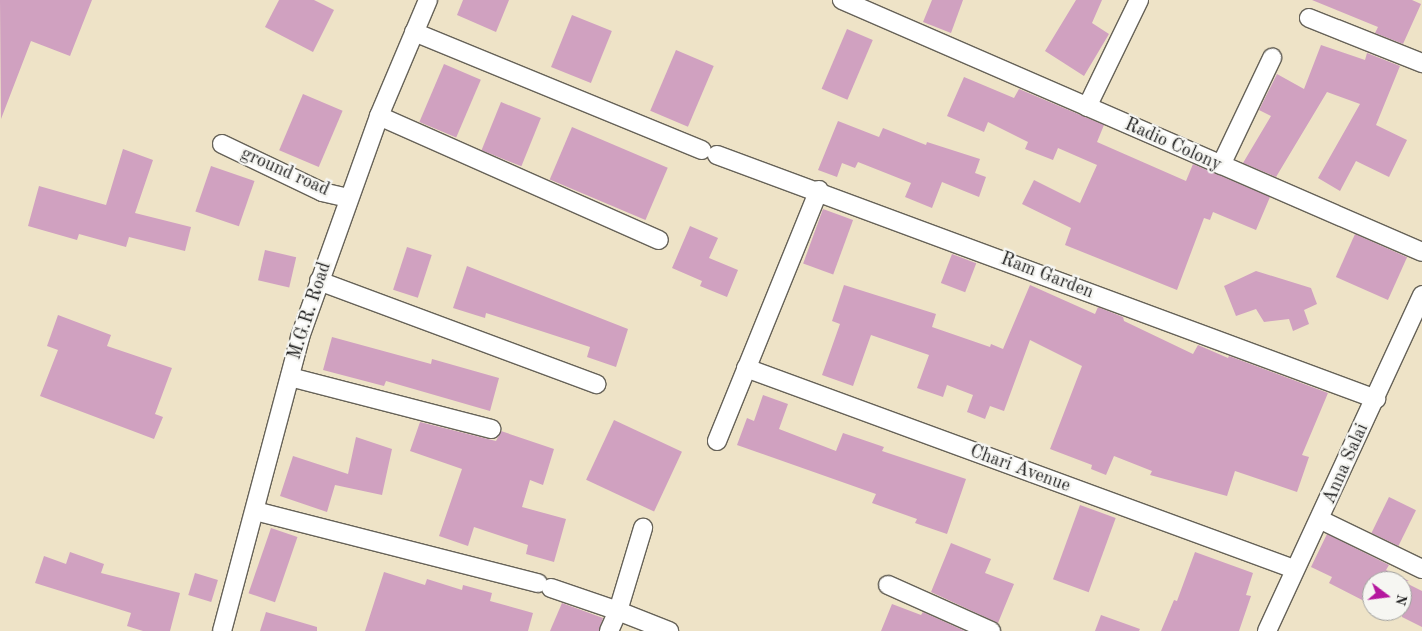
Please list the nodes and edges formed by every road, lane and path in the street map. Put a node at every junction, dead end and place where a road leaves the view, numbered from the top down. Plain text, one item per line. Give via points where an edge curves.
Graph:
1 (428, 0) edge
2 (842, 0) edge
3 (1139, 0) edge
4 (1309, 18) dead end
5 (414, 32) junction
6 (1272, 58) dead end
7 (1422, 63) edge
8 (1087, 107) junction
9 (379, 116) junction
10 (222, 144) dead end
11 (1221, 165) junction
12 (819, 190) junction
13 (348, 198) junction
14 (659, 240) dead end
15 (1422, 252) edge
16 (319, 281) junction
17 (1422, 295) edge
18 (746, 368) junction
19 (290, 377) junction
20 (596, 384) dead end
21 (1376, 398) junction
22 (491, 429) dead end
23 (717, 441) dead end
24 (255, 511) junction
25 (1320, 520) junction
26 (643, 528) dead end
27 (1294, 569) junction
28 (1422, 569) edge
29 (888, 585) dead end
30 (618, 611) junction
31 (222, 631) edge
32 (609, 631) edge
33 (670, 631) edge
34 (990, 631) edge
35 (1267, 631) edge

1 - 5 street, M.G.R. Road
2 - 8 street, Radio Colony
3 - 8 street
4 - 7 street
5 - 9 street, M.G.R. Road
5 - 12 street, Ram Garden via 709,153
6 - 11 street
8 - 11 street, Radio Colony
9 - 13 street, M.G.R. Road
9 - 14 street
10 - 13 street, ground road via 322,192
11 - 15 street, Radio Colony
12 - 18 street
12 - 21 street, Ram Garden
13 - 16 street, M.G.R. Road
16 - 19 street, M.G.R. Road
16 - 20 street
17 - 21 street, Anna Salai
18 - 23 street
18 - 27 street, Chari Avenue
19 - 22 street
19 - 24 street, M.G.R. Road
21 - 25 street, Anna Salai
24 - 30 street via 545,586
24 - 31 street, M.G.R. Road
25 - 27 street, Anna Salai
25 - 28 street
26 - 30 street
27 - 35 street, Anna Salai
29 - 34 street
30 - 32 street
30 - 33 street

